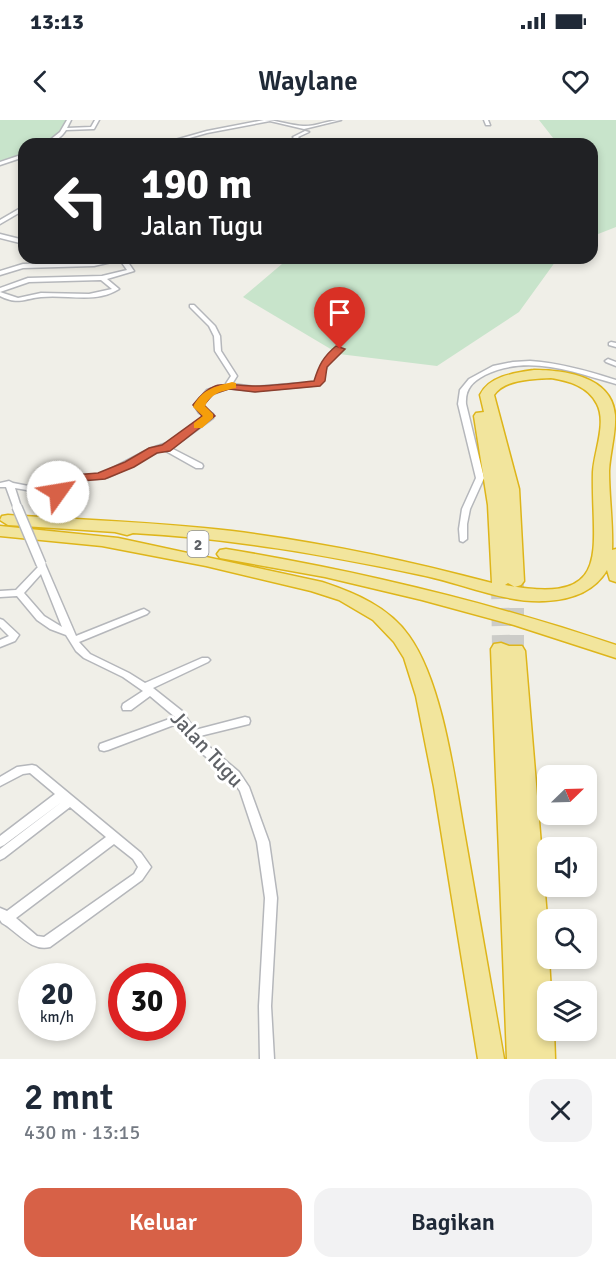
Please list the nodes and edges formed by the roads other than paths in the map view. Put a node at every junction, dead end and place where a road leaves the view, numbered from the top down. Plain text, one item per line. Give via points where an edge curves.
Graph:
1 (69, 120) edge
2 (97, 120) edge
3 (270, 120) edge
4 (339, 120) edge
5 (65, 129) junction
6 (305, 130) junction
7 (313, 136) dead end
8 (54, 138) edge
9 (185, 138) edge
10 (296, 138) edge
11 (18, 157) edge
12 (0, 164) edge
13 (18, 212) edge
14 (0, 222) edge
15 (0, 236) edge
16 (18, 240) edge
17 (76, 264) edge
18 (126, 264) edge
19 (31, 266) junction
20 (11, 269) junction
21 (0, 273) edge
22 (24, 273) junction
23 (102, 278) junction
24 (28, 280) junction
25 (0, 292) edge
26 (192, 306) dead end
27 (340, 349) dead end
28 (608, 361) dead end
29 (616, 364) edge
30 (615, 380) edge
31 (228, 386) junction
32 (616, 402) edge
33 (166, 448) junction
34 (199, 466) dead end
35 (90, 467) dead end
36 (56, 468) dead end
37 (79, 477) junction
38 (93, 477) junction
39 (3, 486) edge
40 (0, 520) edge
41 (0, 531) edge
42 (111, 535) junction
43 (463, 539) dead end
44 (616, 554) edge
45 (276, 559) junction
46 (41, 565) junction
47 (616, 576) edge
48 (425, 582) junction
49 (19, 593) junction
50 (0, 594) edge
51 (144, 612) dead end
52 (1, 626) edge
53 (71, 637) junction
54 (616, 642) edge
55 (0, 644) edge
56 (616, 652) edge
57 (205, 660) dead end
58 (149, 689) junction
59 (127, 707) dead end
60 (182, 718) junction
61 (245, 721) dead end
62 (193, 734) junction
63 (104, 747) dead end
64 (0, 782) edge
65 (66, 798) junction
66 (115, 837) junction
67 (0, 842) edge
68 (0, 855) edge
69 (3, 916) edge
70 (267, 1059) edge
71 (491, 1059) edge
72 (520, 1059) edge
73 (542, 1059) edge

1 - 5 street
2 - 5 street via 92,128
3 - 6 street
3 - 9 street
4 - 6 street
5 - 8 street
6 - 7 street
6 - 10 street
11 - 12 street
13 - 14 street
15 - 16 street
17 - 19 street
18 - 23 street via 128,273
19 - 20 street
19 - 22 street
20 - 21 street
20 - 22 street
22 - 24 street
23 - 24 street
23 - 25 street via 116,289 90,297 51,295 21,300
24 - 25 street
26 - 31 street via 218,334 218,351 234,376
27 - 31 street via 322,367 317,384 255,389
28 - 29 street
30 - 43 street via 574,369 524,364 489,370 466,385 462,404 480,478 469,501
31 - 33 street via 203,397 199,407 210,416
32 - 48 highway via 583,376 541,368 501,373 484,383 478,393 508,581 511,489 487,395 490,389 511,377 555,374 584,383 605,403 607,418 601,462 604,543 599,570 589,581 563,593 540,595
33 - 34 street
33 - 38 street
35 - 38 street
36 - 37 street via 53,473 59,477
37 - 38 street
37 - 39 street via 69,488 58,492
39 - 46 street, Jalan Tugu, bridge via 17,507
40 - 42 highway, 2
41 - 42 highway, 2
42 - 45 highway
42 - 45 highway, 2
44 - 47 highway
45 - 48 highway, 2
45 - 71 highway via 380,616 414,658 445,787
46 - 49 street
46 - 53 street, Jalan Tugu
48 - 54 highway, 2
48 - 56 highway, 2
49 - 50 street
49 - 53 street via 41,620
51 - 53 street
52 - 55 street via 14,637
53 - 58 street, Jalan Tugu via 87,656
57 - 58 street
58 - 59 street
58 - 60 street, Jalan Tugu
60 - 62 street, Jalan Tugu
60 - 63 street
61 - 62 street
62 - 70 street, Jalan Tugu via 243,785 263,842 271,898 265,1006
64 - 65 street via 21,770 32,769
65 - 66 street
65 - 67 street
65 - 68 street
66 - 69 street
66 - 69 street via 141,861 143,873 46,944 34,940
72 - 73 highway via 508,650 536,927

